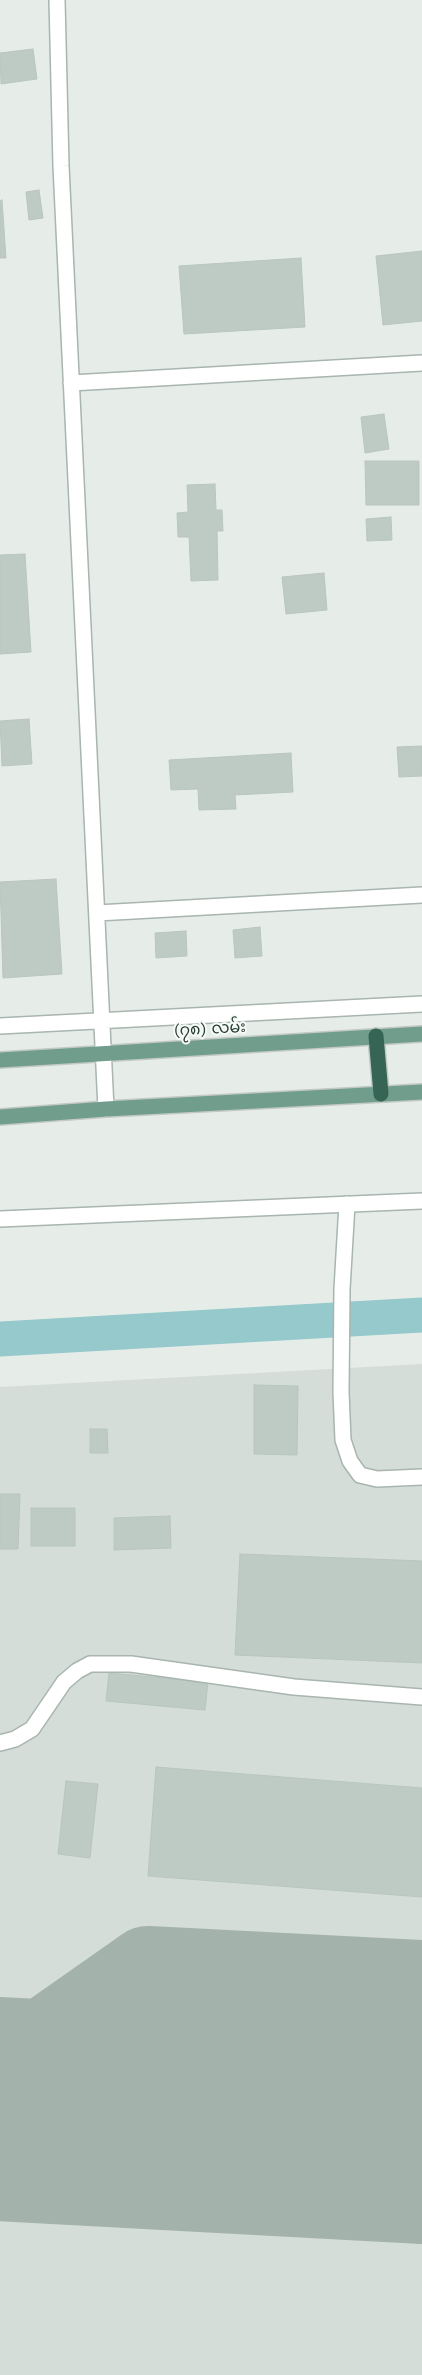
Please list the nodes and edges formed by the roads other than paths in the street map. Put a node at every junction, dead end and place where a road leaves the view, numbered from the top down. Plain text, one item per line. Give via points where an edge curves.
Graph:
1 (57, 0) edge
2 (422, 363) edge
3 (71, 383) junction
4 (422, 895) edge
5 (97, 913) junction
6 (422, 1004) edge
7 (102, 1020) junction
8 (0, 1026) edge
9 (422, 1034) edge
10 (376, 1036) junction
11 (103, 1053) junction
12 (0, 1060) edge
13 (422, 1092) edge
14 (381, 1094) junction
15 (106, 1109) junction
16 (0, 1117) edge
17 (422, 1201) edge
18 (347, 1204) junction
19 (0, 1219) edge
20 (422, 1477) edge
21 (422, 1697) edge
22 (0, 1743) edge

1 - 3 street via 60,166
2 - 3 street
3 - 5 street
4 - 5 street
5 - 7 street
6 - 7 street
7 - 8 street
7 - 11 street
9 - 10 main road, (၇၈) လမ်း
10 - 11 main road, (၇၈) လမ်း
10 - 14 highway
11 - 12 main road, (၇၈) လမ်း
11 - 15 street
13 - 14 main road
14 - 15 main road
15 - 16 main road
17 - 18 street
18 - 19 street
18 - 20 street via 342,1289 343,1440 350,1462 360,1474 377,1479
21 - 22 street via 294,1687 131,1664 90,1664 64,1682 32,1729

